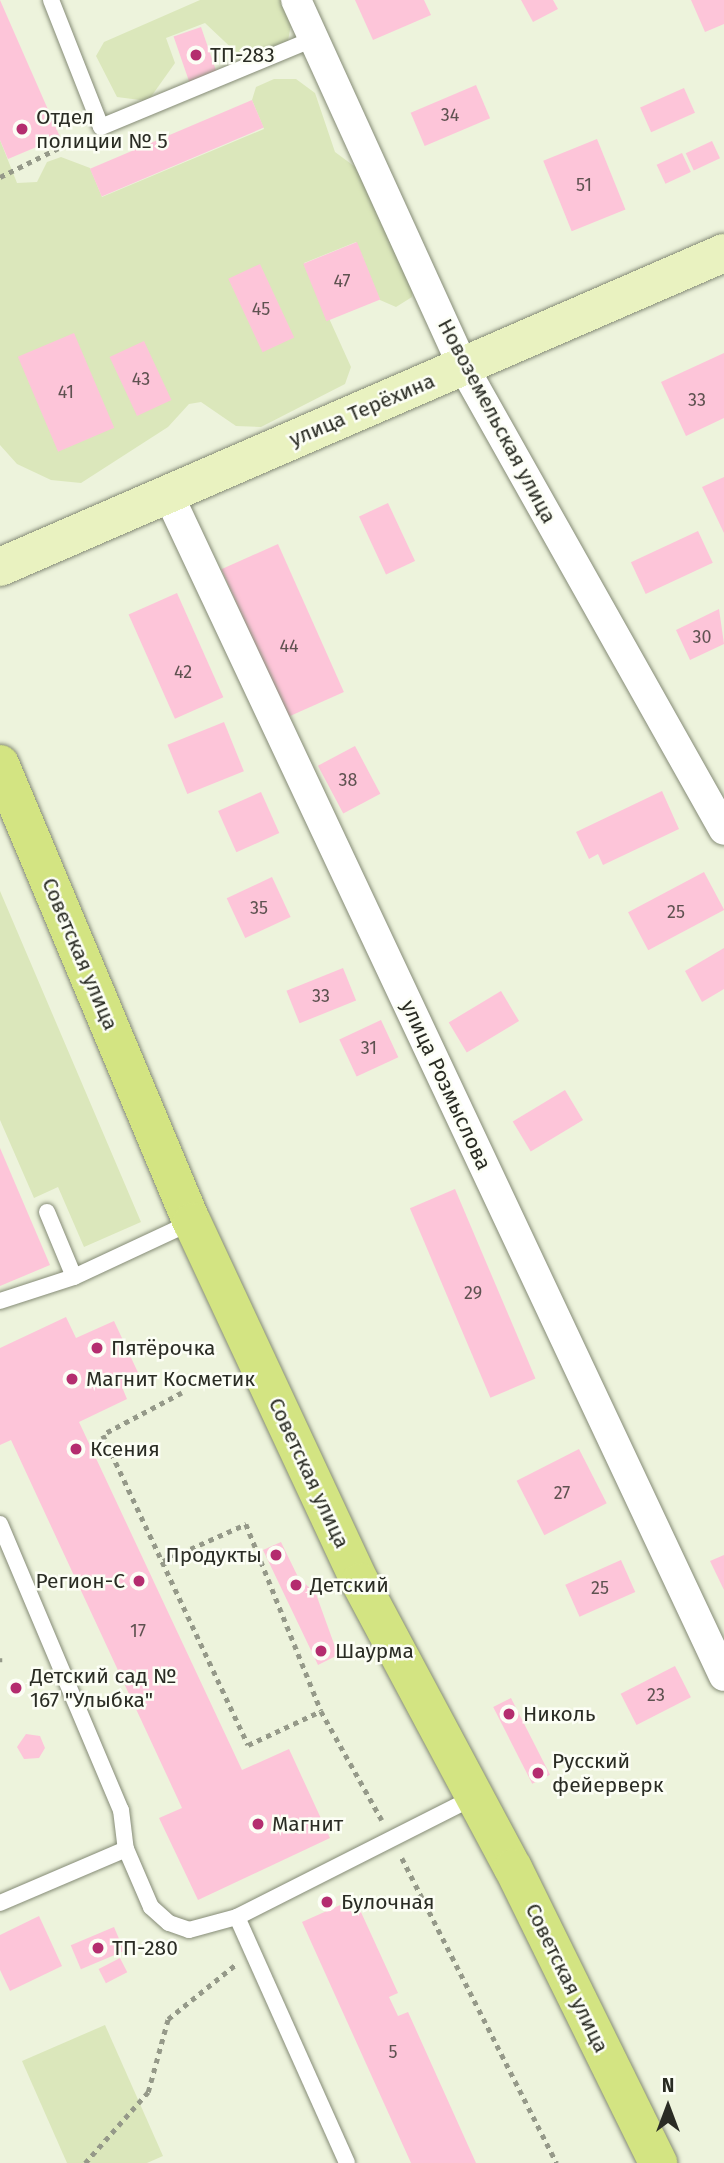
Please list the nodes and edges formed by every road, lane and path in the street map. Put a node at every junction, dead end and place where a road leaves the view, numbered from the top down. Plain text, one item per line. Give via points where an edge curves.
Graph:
1 (51, 0) edge
2 (296, 0) edge
3 (313, 39) junction
4 (100, 127) junction
5 (0, 177) edge
6 (724, 253) edge
7 (463, 366) junction
8 (168, 494) junction
9 (0, 567) edge
10 (0, 764) edge
11 (724, 830) edge
12 (47, 1212) dead end
13 (192, 1222) junction
14 (74, 1278) junction
15 (0, 1301) edge
16 (182, 1393) dead end
17 (0, 1524) edge
18 (246, 1524) dead end
19 (163, 1561) junction
20 (724, 1676) edge
21 (321, 1711) dead end
22 (474, 1798) junction
23 (125, 1849) junction
24 (0, 1903) edge
25 (237, 1917) junction
26 (253, 1952) junction
27 (85, 2163) edge
28 (347, 2163) edge
29 (658, 2163) edge

1 - 4 lane
2 - 3 street, Новоземельская улица
3 - 4 lane
3 - 7 street, Новоземельская улица
4 - 5 path
6 - 7 main road, улица Терёхина
7 - 8 main road, улица Терёхина
7 - 11 street, Новоземельская улица
8 - 9 main road, улица Терёхина
8 - 20 street, улица Розмыслова
10 - 13 main road, Советская улица
12 - 14 lane
13 - 14 lane
13 - 22 main road, Советская улица via 360,1582
14 - 15 lane
16 - 19 path via 103,1435
17 - 23 lane via 121,1810
18 - 19 path
19 - 21 path via 248,1745
22 - 25 lane
22 - 29 main road, Советская улица
23 - 24 lane
23 - 25 lane via 151,1908 169,1923 189,1930
25 - 26 lane
26 - 27 path via 168,2019 148,2092
26 - 28 lane

